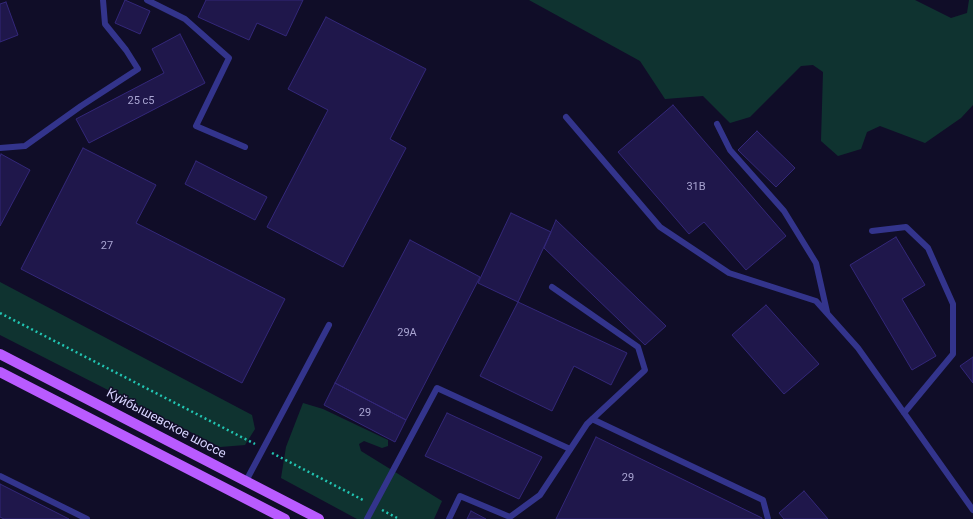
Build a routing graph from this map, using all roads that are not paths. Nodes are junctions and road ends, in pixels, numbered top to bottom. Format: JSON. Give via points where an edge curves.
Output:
{"nodes":[{"id":1,"x":103,"y":0,"type":"edge"},
{"id":2,"x":147,"y":0,"type":"edge"},
{"id":3,"x":566,"y":117,"type":"dead end"},
{"id":4,"x":717,"y":124,"type":"dead end"},
{"id":5,"x":246,"y":147,"type":"dead end"},
{"id":6,"x":0,"y":148,"type":"edge"},
{"id":7,"x":872,"y":231,"type":"dead end"},
{"id":8,"x":552,"y":287,"type":"dead end"},
{"id":9,"x":827,"y":313,"type":"junction"},
{"id":10,"x":329,"y":325,"type":"dead end"},
{"id":11,"x":0,"y":354,"type":"edge"},
{"id":12,"x":0,"y":372,"type":"edge"},
{"id":13,"x":904,"y":413,"type":"junction"},
{"id":14,"x":592,"y":419,"type":"junction"},
{"id":15,"x":570,"y":449,"type":"junction"},
{"id":16,"x":0,"y":476,"type":"edge"},
{"id":17,"x":246,"y":481,"type":"junction"},
{"id":18,"x":973,"y":510,"type":"edge"},
{"id":19,"x":87,"y":519,"type":"edge"},
{"id":20,"x":285,"y":519,"type":"edge"},
{"id":21,"x":319,"y":519,"type":"edge"},
{"id":22,"x":367,"y":519,"type":"edge"},
{"id":23,"x":449,"y":519,"type":"edge"},
{"id":24,"x":768,"y":519,"type":"edge"}],
"edges":[{"from":1,"to":6,"type":"lane","via":[[105,24],[138,69],[25,146]]},
{"from":2,"to":5,"type":"lane","via":[[185,19],[229,58],[196,126]]},
{"from":3,"to":9,"type":"lane","via":[[660,227],[730,273],[816,301]]},
{"from":4,"to":9,"type":"lane","via":[[730,150],[784,211],[816,263]]},
{"from":7,"to":13,"type":"lane","via":[[906,227],[928,248],[953,304],[953,354]]},
{"from":8,"to":14,"type":"lane","via":[[638,347],[645,370]]},
{"from":9,"to":13,"type":"lane","via":[[858,348]]},
{"from":10,"to":17,"type":"lane"},
{"from":11,"to":17,"type":"main road","name":"Куйбышевское шоссе"},
{"from":12,"to":20,"type":"main road"},
{"from":13,"to":18,"type":"lane"},
{"from":14,"to":15,"type":"lane"},
{"from":14,"to":24,"type":"lane","via":[[763,500]]},
{"from":15,"to":22,"type":"lane","via":[[438,388]]},
{"from":15,"to":23,"type":"lane","via":[[540,495],[510,517],[460,496]]},
{"from":16,"to":19,"type":"lane"},
{"from":17,"to":21,"type":"main road","name":"Куйбышевское шоссе"}]}
